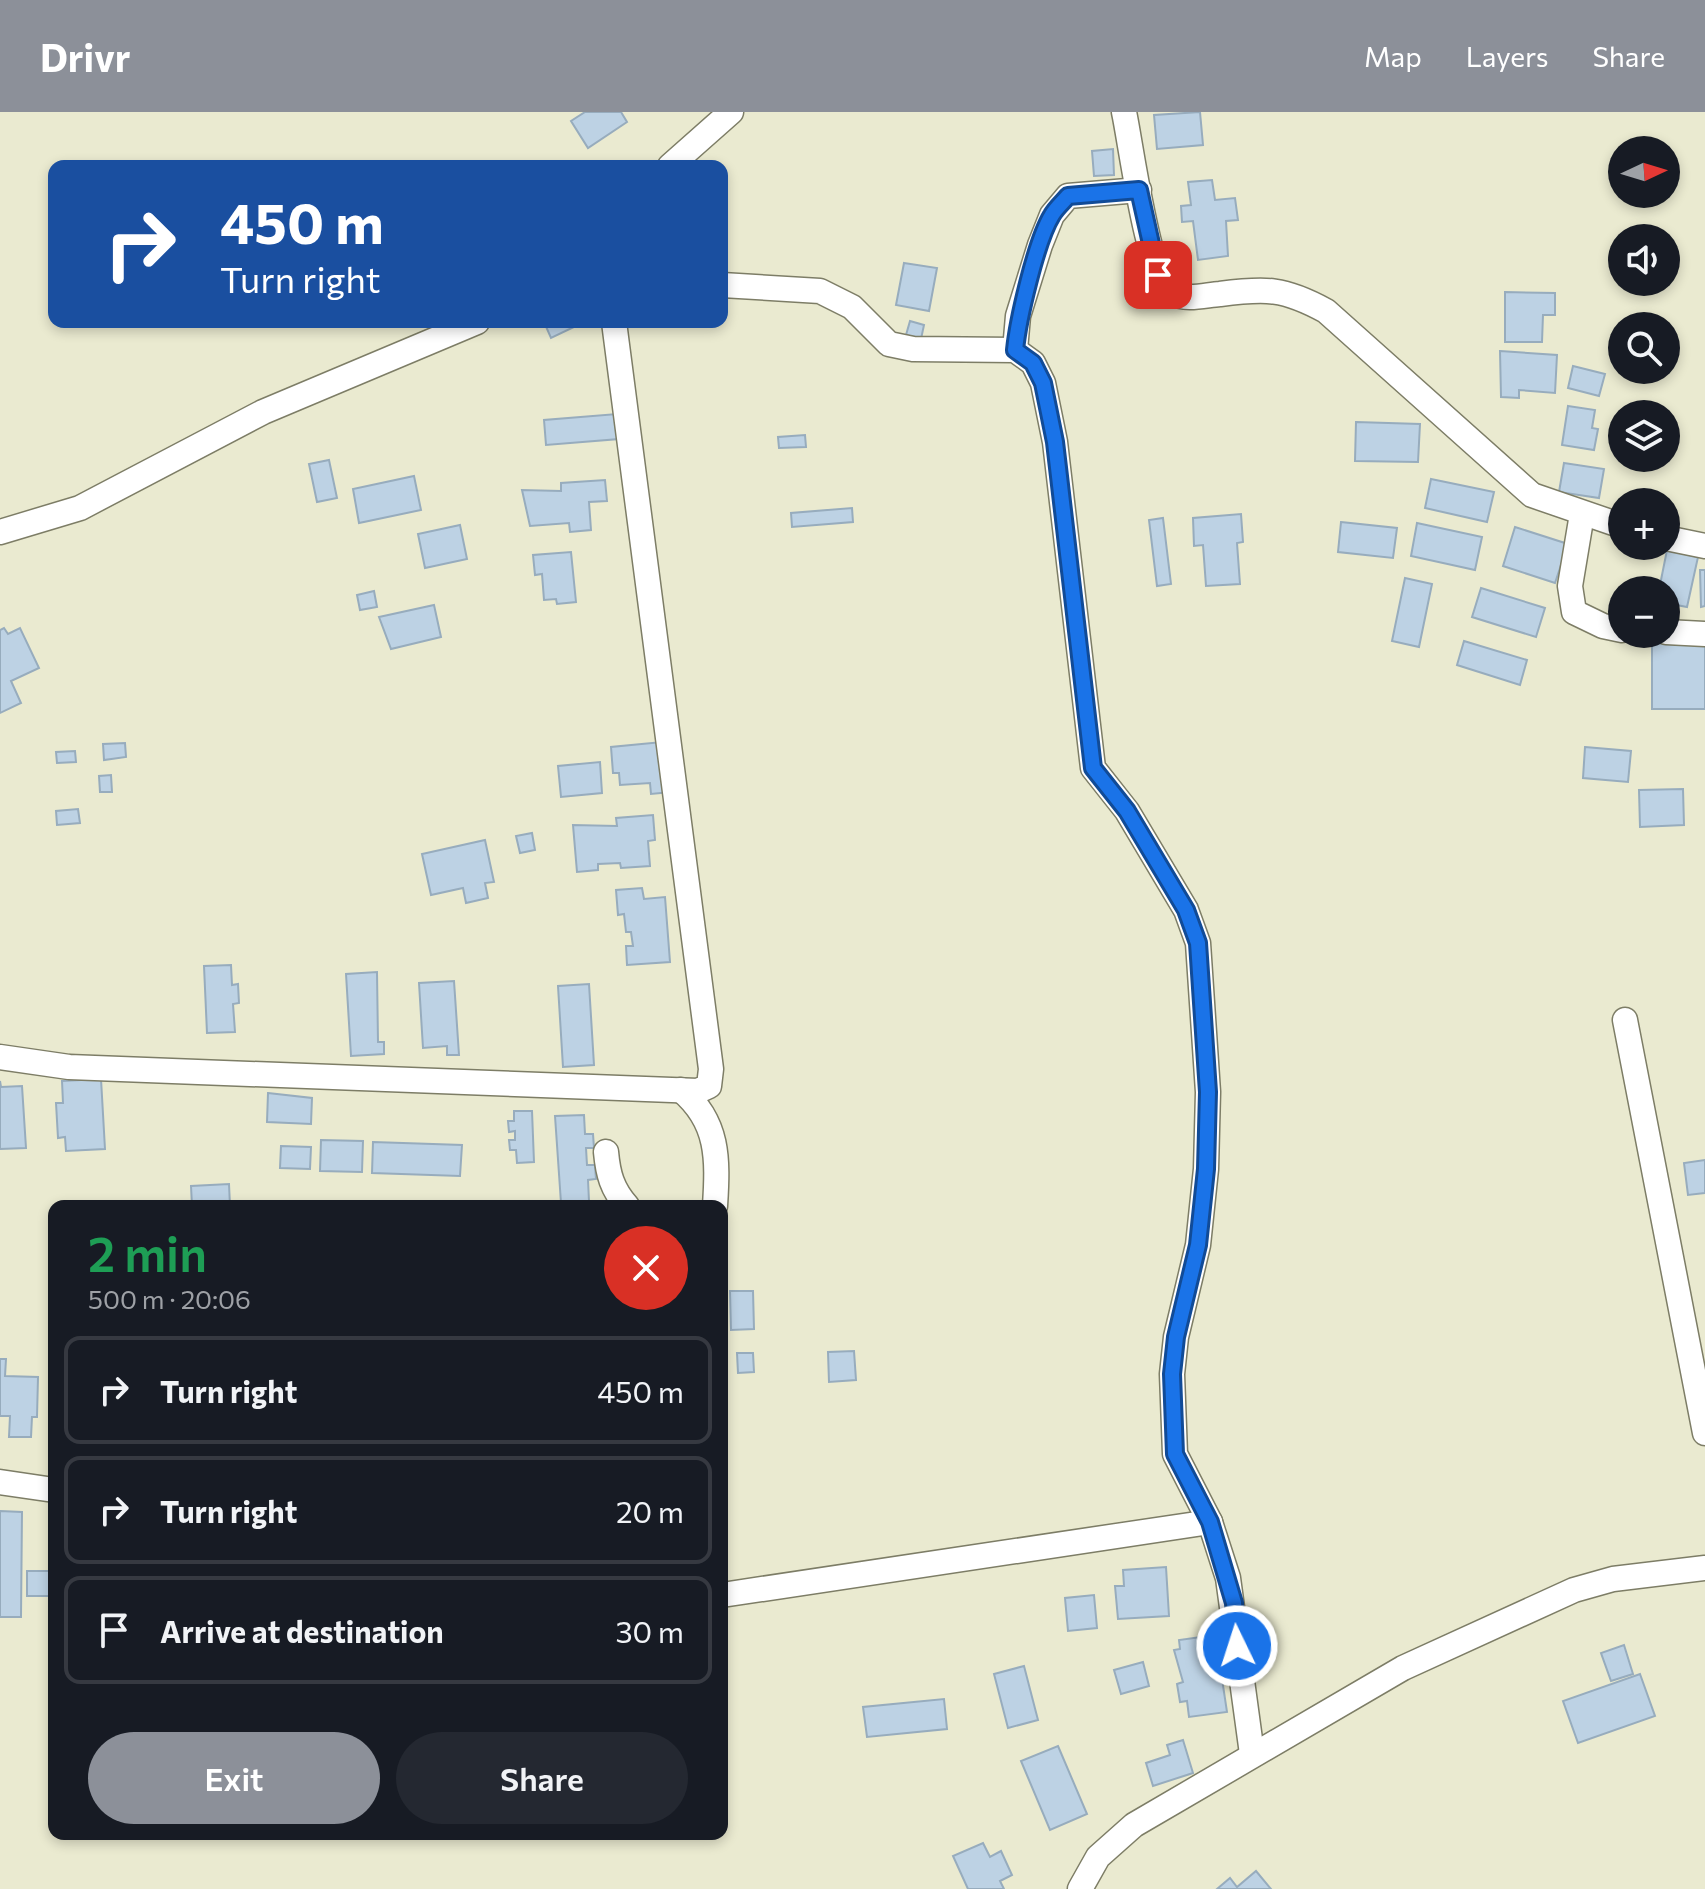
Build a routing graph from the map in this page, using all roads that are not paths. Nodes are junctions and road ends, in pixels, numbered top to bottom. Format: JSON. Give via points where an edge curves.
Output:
{"nodes":[{"id":1,"x":731,"y":112,"type":"edge"},
{"id":2,"x":1126,"y":113,"type":"edge"},
{"id":3,"x":677,"y":160,"type":"edge"},
{"id":4,"x":1139,"y":190,"type":"junction"},
{"id":5,"x":728,"y":285,"type":"edge"},
{"id":6,"x":463,"y":328,"type":"edge"},
{"id":7,"x":615,"y":328,"type":"edge"},
{"id":8,"x":1015,"y":350,"type":"junction"},
{"id":9,"x":1582,"y":514,"type":"junction"},
{"id":10,"x":1608,"y":522,"type":"edge"},
{"id":11,"x":0,"y":532,"type":"edge"},
{"id":12,"x":1680,"y":541,"type":"edge"},
{"id":13,"x":1705,"y":546,"type":"edge"},
{"id":14,"x":1608,"y":627,"type":"edge"},
{"id":15,"x":1680,"y":633,"type":"edge"},
{"id":16,"x":1705,"y":634,"type":"edge"},
{"id":17,"x":1625,"y":1020,"type":"dead end"},
{"id":18,"x":0,"y":1057,"type":"edge"},
{"id":19,"x":681,"y":1090,"type":"junction"},
{"id":20,"x":606,"y":1152,"type":"dead end"},
{"id":21,"x":622,"y":1200,"type":"edge"},
{"id":22,"x":715,"y":1200,"type":"edge"},
{"id":23,"x":1705,"y":1433,"type":"edge"},
{"id":24,"x":0,"y":1482,"type":"edge"},
{"id":25,"x":48,"y":1489,"type":"edge"},
{"id":26,"x":1210,"y":1522,"type":"junction"},
{"id":27,"x":1705,"y":1568,"type":"edge"},
{"id":28,"x":728,"y":1594,"type":"edge"},
{"id":29,"x":1252,"y":1754,"type":"junction"},
{"id":30,"x":1080,"y":1889,"type":"edge"}],
"edges":[{"from":1,"to":3,"type":"street"},
{"from":2,"to":4,"type":"street"},
{"from":4,"to":8,"type":"street","via":[[1068,196],[1052,215],[1018,316]]},
{"from":4,"to":9,"type":"street","via":[[1154,263],[1169,292],[1186,298],[1267,288],[1326,311],[1532,495]]},
{"from":5,"to":8,"type":"street","via":[[820,291],[852,307],[889,344]]},
{"from":6,"to":11,"type":"street","via":[[263,412],[80,508]]},
{"from":7,"to":19,"type":"street","via":[[711,1069],[705,1089]]},
{"from":8,"to":26,"type":"street","via":[[1033,363],[1043,383],[1055,442],[1093,768],[1127,811],[1186,910],[1198,943],[1208,1092],[1206,1169],[1198,1245],[1172,1374],[1175,1454]]},
{"from":9,"to":10,"type":"street"},
{"from":9,"to":14,"type":"street","via":[[1570,586],[1574,612]]},
{"from":12,"to":13,"type":"street"},
{"from":15,"to":16,"type":"street"},
{"from":17,"to":23,"type":"street"},
{"from":18,"to":19,"type":"street","via":[[69,1067]]},
{"from":19,"to":22,"type":"street","via":[[702,1108],[714,1141]]},
{"from":20,"to":21,"type":"street","via":[[608,1174]]},
{"from":24,"to":25,"type":"street"},
{"from":26,"to":28,"type":"street"},
{"from":26,"to":29,"type":"street","via":[[1234,1603]]},
{"from":27,"to":29,"type":"street","via":[[1613,1579],[1574,1590],[1403,1668]]},
{"from":29,"to":30,"type":"street","via":[[1134,1825],[1098,1857]]}]}
